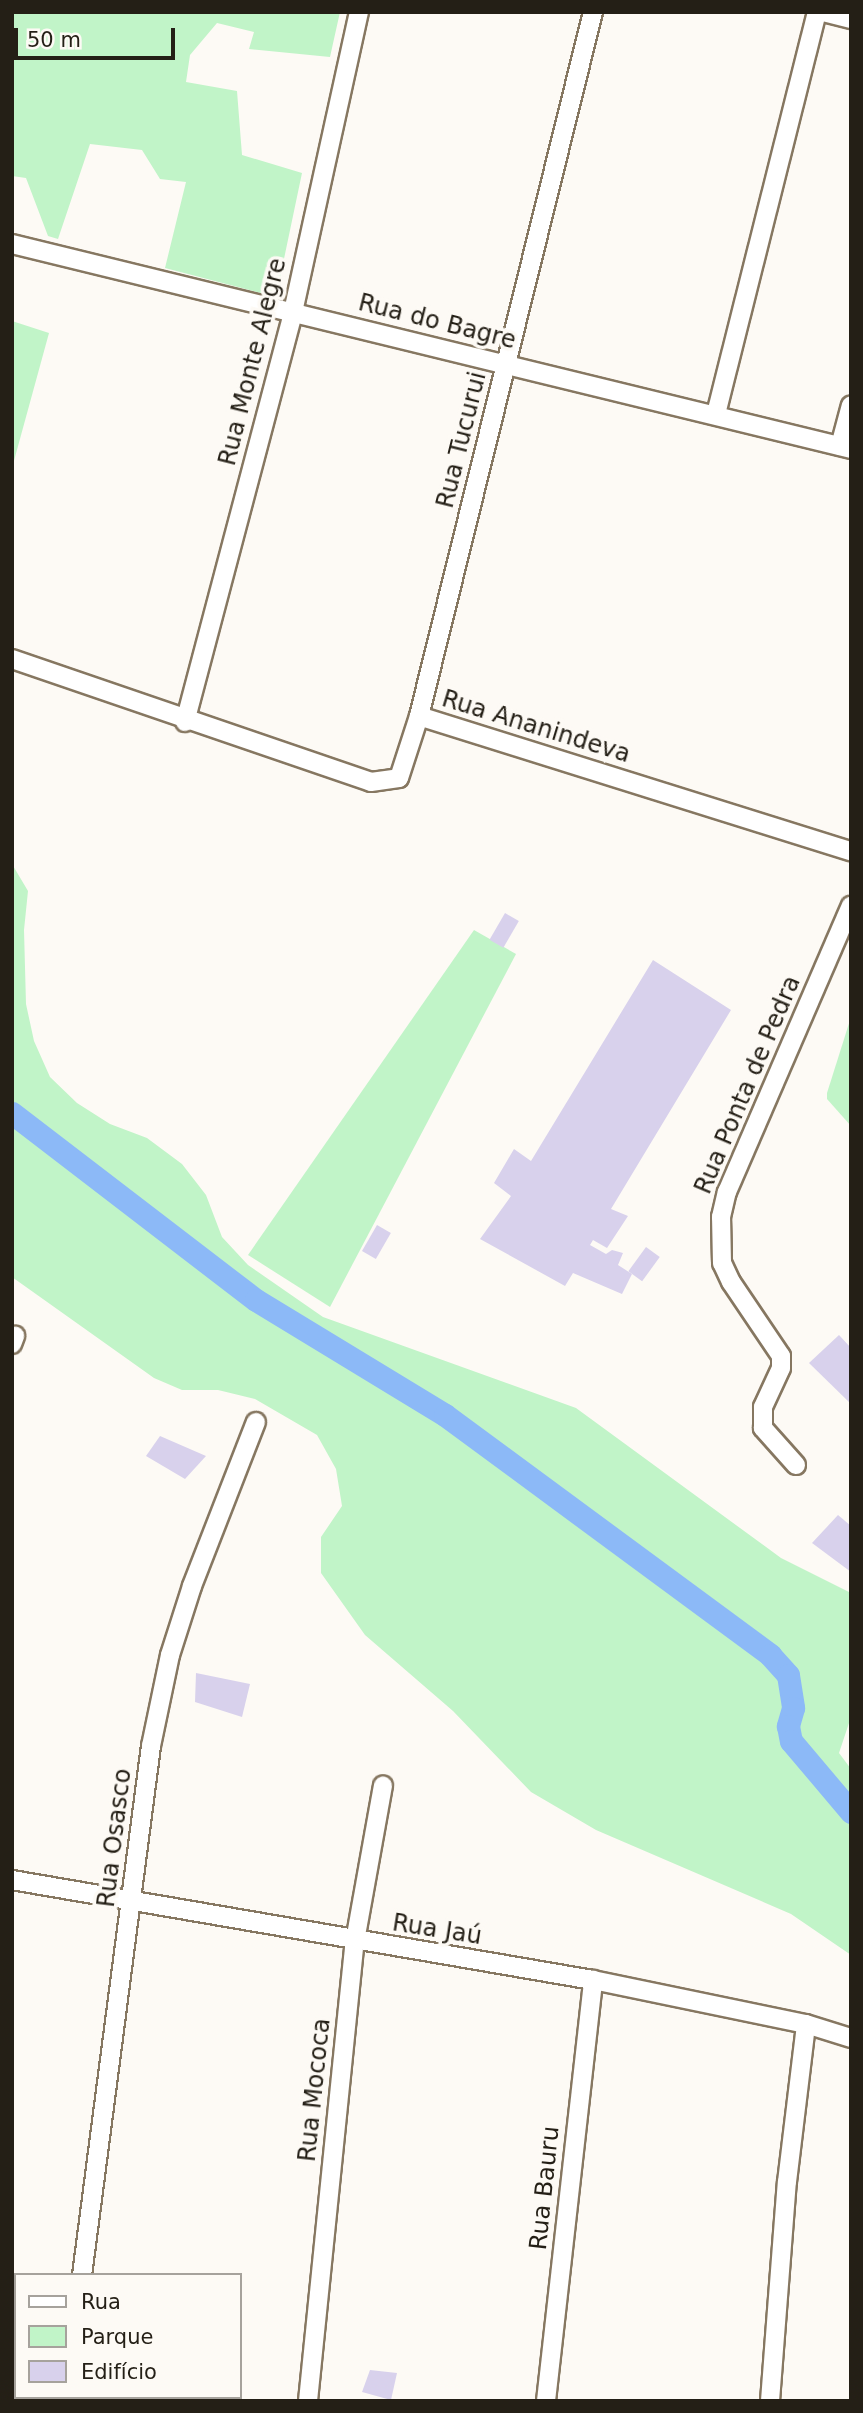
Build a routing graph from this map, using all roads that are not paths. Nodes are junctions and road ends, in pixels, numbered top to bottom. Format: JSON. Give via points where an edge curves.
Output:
{"nodes":[{"id":1,"x":359,"y":12,"type":"edge"},
{"id":2,"x":593,"y":12,"type":"edge"},
{"id":3,"x":817,"y":12,"type":"edge"},
{"id":4,"x":823,"y":12,"type":"edge"},
{"id":5,"x":851,"y":19,"type":"edge"},
{"id":6,"x":12,"y":244,"type":"edge"},
{"id":7,"x":293,"y":312,"type":"junction"},
{"id":8,"x":506,"y":365,"type":"junction"},
{"id":9,"x":851,"y":405,"type":"edge"},
{"id":10,"x":716,"y":414,"type":"junction"},
{"id":11,"x":845,"y":448,"type":"edge"},
{"id":12,"x":12,"y":659,"type":"edge"},
{"id":13,"x":419,"y":716,"type":"junction"},
{"id":14,"x":185,"y":722,"type":"junction"},
{"id":15,"x":851,"y":850,"type":"edge"},
{"id":16,"x":851,"y":906,"type":"edge"},
{"id":17,"x":256,"y":1422,"type":"dead end"},
{"id":18,"x":796,"y":1465,"type":"dead end"},
{"id":19,"x":383,"y":1785,"type":"dead end"},
{"id":20,"x":12,"y":1880,"type":"edge"},
{"id":21,"x":131,"y":1899,"type":"junction"},
{"id":22,"x":355,"y":1941,"type":"junction"},
{"id":23,"x":593,"y":1980,"type":"junction"},
{"id":24,"x":806,"y":2024,"type":"junction"},
{"id":25,"x":851,"y":2038,"type":"edge"},
{"id":26,"x":82,"y":2273,"type":"edge"},
{"id":27,"x":308,"y":2401,"type":"edge"},
{"id":28,"x":546,"y":2401,"type":"edge"},
{"id":29,"x":770,"y":2401,"type":"edge"}],
"edges":[{"from":1,"to":7,"type":"street","name":"Rua Monte Alegre"},
{"from":2,"to":8,"type":"street","name":"Rua Tucurui"},
{"from":3,"to":10,"type":"street"},
{"from":4,"to":5,"type":"street"},
{"from":6,"to":7,"type":"street","name":"Rua do Bagre"},
{"from":7,"to":8,"type":"street","name":"Rua do Bagre"},
{"from":7,"to":14,"type":"street","name":"Rua Monte Alegre"},
{"from":8,"to":10,"type":"street","name":"Rua do Bagre"},
{"from":8,"to":13,"type":"street","name":"Rua Tucurui"},
{"from":9,"to":11,"type":"street"},
{"from":10,"to":11,"type":"street","name":"Rua do Bagre"},
{"from":12,"to":14,"type":"street","name":"Rua Ananindeva"},
{"from":13,"to":14,"type":"street","name":"Rua Ananindeva","via":[[405,766],[399,778],[387,783],[371,782]]},
{"from":13,"to":15,"type":"street","name":"Rua Ananindeva"},
{"from":16,"to":18,"type":"street","name":"Rua Ponta de Pedra","via":[[727,1192],[721,1217],[726,1273],[781,1356],[781,1368],[763,1407],[763,1428]]},
{"from":17,"to":21,"type":"street","name":"Rua Osasco","via":[[170,1656],[151,1746]]},
{"from":19,"to":22,"type":"street","name":"Rua Mococa"},
{"from":20,"to":21,"type":"street","name":"Rua Jaú"},
{"from":21,"to":22,"type":"street","name":"Rua Jaú"},
{"from":21,"to":26,"type":"street","name":"Rua Osasco"},
{"from":22,"to":23,"type":"street","name":"Rua Jaú"},
{"from":22,"to":27,"type":"street","name":"Rua Mococa"},
{"from":23,"to":24,"type":"street","name":"Rua Jaú"},
{"from":23,"to":28,"type":"street","name":"Rua Bauru"},
{"from":24,"to":25,"type":"street","name":"Rua Jaú"},
{"from":24,"to":29,"type":"street","via":[[786,2182]]}]}
